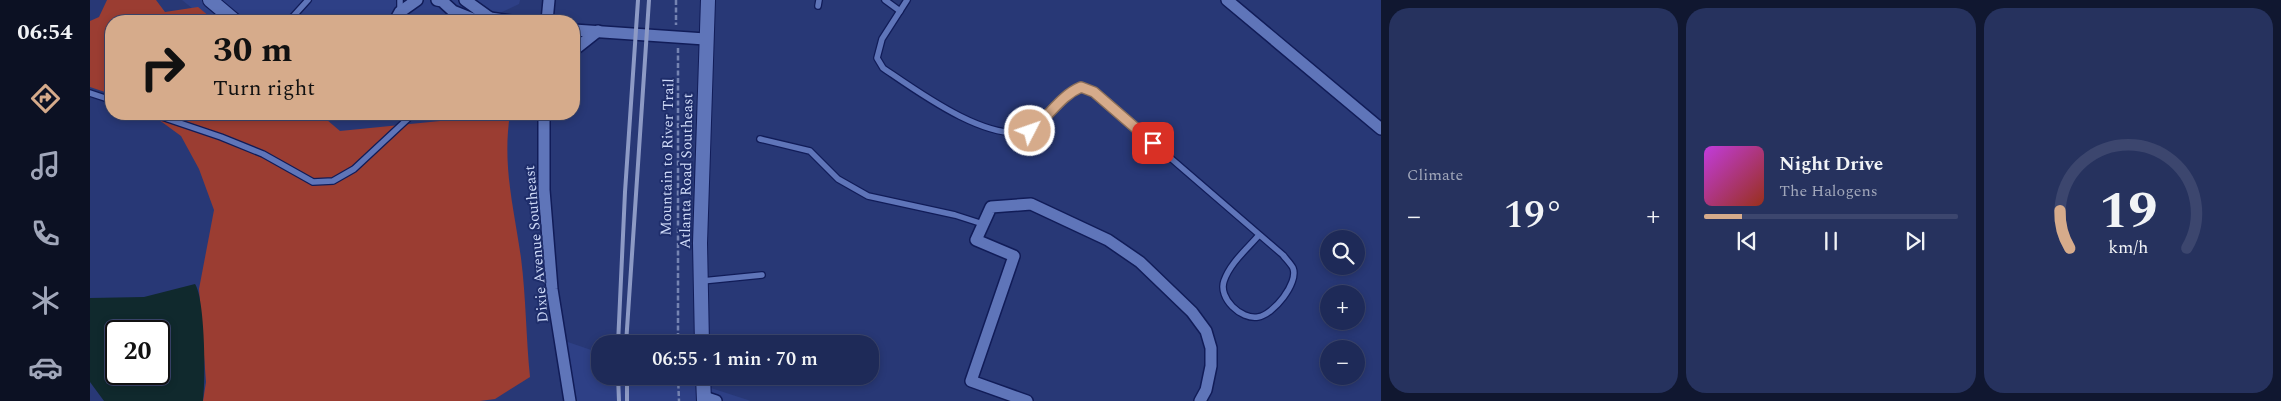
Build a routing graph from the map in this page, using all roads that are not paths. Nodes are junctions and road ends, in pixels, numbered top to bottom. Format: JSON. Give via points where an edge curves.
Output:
{"nodes":[{"id":1,"x":210,"y":0,"type":"edge"},
{"id":2,"x":308,"y":0,"type":"edge"},
{"id":3,"x":416,"y":0,"type":"edge"},
{"id":4,"x":437,"y":0,"type":"edge"},
{"id":5,"x":465,"y":0,"type":"edge"},
{"id":6,"x":549,"y":0,"type":"edge"},
{"id":7,"x":708,"y":0,"type":"edge"},
{"id":8,"x":885,"y":0,"type":"edge"},
{"id":9,"x":907,"y":0,"type":"edge"},
{"id":10,"x":1230,"y":1,"type":"edge"},
{"id":11,"x":398,"y":11,"type":"edge"},
{"id":12,"x":900,"y":11,"type":"junction"},
{"id":13,"x":228,"y":15,"type":"edge"},
{"id":14,"x":294,"y":15,"type":"edge"},
{"id":15,"x":453,"y":15,"type":"edge"},
{"id":16,"x":486,"y":15,"type":"edge"},
{"id":17,"x":548,"y":15,"type":"edge"},
{"id":18,"x":580,"y":30,"type":"edge"},
{"id":19,"x":598,"y":32,"type":"junction"},
{"id":20,"x":705,"y":39,"type":"junction"},
{"id":21,"x":580,"y":46,"type":"edge"},
{"id":22,"x":90,"y":93,"type":"edge"},
{"id":23,"x":105,"y":98,"type":"edge"},
{"id":24,"x":171,"y":120,"type":"edge"},
{"id":25,"x":405,"y":120,"type":"edge"},
{"id":26,"x":544,"y":120,"type":"edge"},
{"id":27,"x":1381,"y":129,"type":"edge"},
{"id":28,"x":760,"y":139,"type":"dead end"},
{"id":29,"x":983,"y":224,"type":"junction"},
{"id":30,"x":1259,"y":235,"type":"junction"},
{"id":31,"x":762,"y":275,"type":"dead end"},
{"id":32,"x":701,"y":282,"type":"junction"},
{"id":33,"x":702,"y":335,"type":"edge"},
{"id":34,"x":705,"y":385,"type":"edge"},
{"id":35,"x":708,"y":400,"type":"edge"},
{"id":36,"x":570,"y":401,"type":"edge"},
{"id":37,"x":1027,"y":401,"type":"edge"},
{"id":38,"x":1200,"y":401,"type":"edge"}],
"edges":[{"from":1,"to":13,"type":"main road"},
{"from":2,"to":14,"type":"lane"},
{"from":3,"to":11,"type":"street"},
{"from":4,"to":15,"type":"street","via":[[442,1]]},
{"from":5,"to":16,"type":"street"},
{"from":6,"to":17,"type":"street"},
{"from":7,"to":20,"type":"main road","name":"Atlanta Road Southeast"},
{"from":8,"to":12,"type":"lane"},
{"from":9,"to":12,"type":"lane"},
{"from":10,"to":27,"type":"street"},
{"from":12,"to":30,"type":"lane","via":[[882,39],[877,58],[883,68],[900,80],[988,130],[1012,132],[1030,131],[1069,92],[1081,87],[1088,89]]},
{"from":18,"to":19,"type":"street"},
{"from":19,"to":20,"type":"street"},
{"from":19,"to":21,"type":"street"},
{"from":20,"to":32,"type":"main road","name":"Atlanta Road Southeast"},
{"from":22,"to":23,"type":"lane"},
{"from":24,"to":25,"type":"lane","via":[[263,154],[313,182],[334,181],[354,169]]},
{"from":26,"to":36,"type":"street","name":"Dixie Avenue Southeast","via":[[544,190],[552,289]]},
{"from":28,"to":29,"type":"lane","via":[[810,151],[838,178],[868,196]]},
{"from":29,"to":37,"type":"street","via":[[976,240],[1014,256],[970,381]]},
{"from":29,"to":38,"type":"street","via":[[991,207],[1031,204],[1108,240],[1140,262],[1192,312],[1206,331],[1211,366]]},
{"from":30,"to":30,"type":"lane","via":[[1284,255],[1293,268],[1293,280],[1268,314],[1258,318],[1234,308],[1224,296],[1224,282],[1229,271]]},
{"from":31,"to":32,"type":"lane"},
{"from":32,"to":33,"type":"main road","name":"Atlanta Road Southeast"},
{"from":34,"to":35,"type":"main road"}]}
